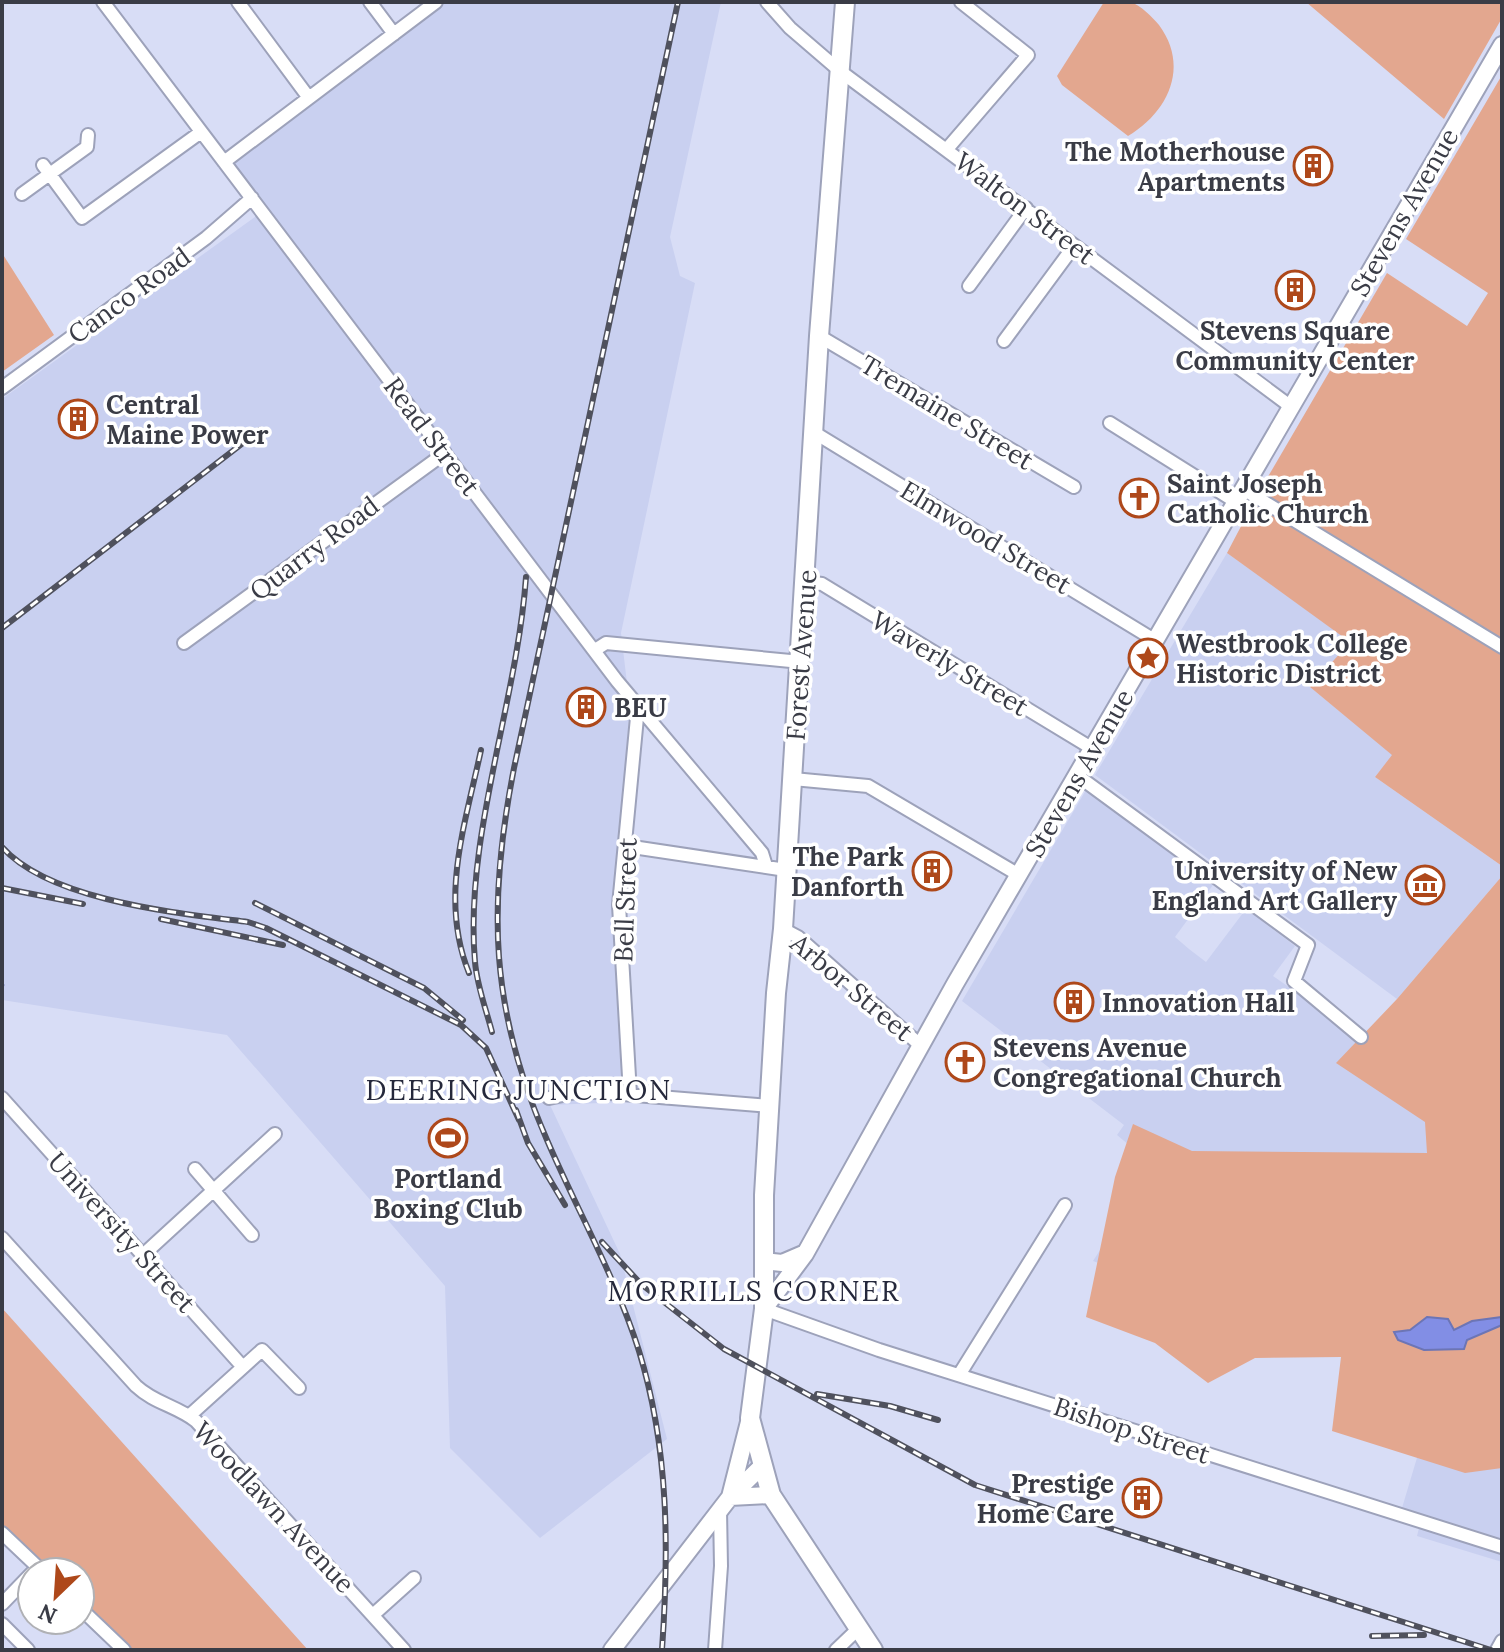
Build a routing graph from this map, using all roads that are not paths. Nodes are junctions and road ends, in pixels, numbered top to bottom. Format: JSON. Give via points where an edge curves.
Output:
{"nodes":[{"id":1,"x":103,"y":2,"type":"edge"},
{"id":2,"x":238,"y":2,"type":"edge"},
{"id":3,"x":370,"y":2,"type":"edge"},
{"id":4,"x":436,"y":2,"type":"edge"},
{"id":5,"x":767,"y":2,"type":"edge"},
{"id":6,"x":845,"y":2,"type":"edge"},
{"id":7,"x":961,"y":2,"type":"edge"},
{"id":8,"x":394,"y":34,"type":"junction"},
{"id":9,"x":1502,"y":45,"type":"edge"},
{"id":10,"x":840,"y":71,"type":"junction"},
{"id":11,"x":309,"y":98,"type":"junction"},
{"id":12,"x":201,"y":132,"type":"junction"},
{"id":13,"x":88,"y":135,"type":"dead end"},
{"id":14,"x":947,"y":149,"type":"junction"},
{"id":15,"x":224,"y":162,"type":"junction"},
{"id":16,"x":47,"y":169,"type":"junction"},
{"id":17,"x":22,"y":194,"type":"dead end"},
{"id":18,"x":252,"y":198,"type":"junction"},
{"id":19,"x":1026,"y":208,"type":"junction"},
{"id":20,"x":1074,"y":246,"type":"junction"},
{"id":21,"x":969,"y":286,"type":"dead end"},
{"id":22,"x":819,"y":336,"type":"junction"},
{"id":23,"x":1004,"y":341,"type":"dead end"},
{"id":24,"x":2,"y":388,"type":"edge"},
{"id":25,"x":1290,"y":406,"type":"junction"},
{"id":26,"x":1110,"y":423,"type":"dead end"},
{"id":27,"x":815,"y":433,"type":"junction"},
{"id":28,"x":445,"y":453,"type":"junction"},
{"id":29,"x":1074,"y":487,"type":"dead end"},
{"id":30,"x":1239,"y":495,"type":"junction"},
{"id":31,"x":806,"y":582,"type":"junction"},
{"id":32,"x":1156,"y":641,"type":"junction"},
{"id":33,"x":184,"y":643,"type":"dead end"},
{"id":34,"x":1502,"y":647,"type":"edge"},
{"id":35,"x":595,"y":650,"type":"junction"},
{"id":36,"x":801,"y":662,"type":"junction"},
{"id":37,"x":638,"y":707,"type":"junction"},
{"id":38,"x":1093,"y":749,"type":"junction"},
{"id":39,"x":1078,"y":776,"type":"junction"},
{"id":40,"x":793,"y":779,"type":"junction"},
{"id":41,"x":626,"y":846,"type":"junction"},
{"id":42,"x":766,"y":866,"type":"junction"},
{"id":43,"x":786,"y":870,"type":"junction"},
{"id":44,"x":1019,"y":875,"type":"junction"},
{"id":45,"x":783,"y":929,"type":"junction"},
{"id":46,"x":1361,"y":1037,"type":"dead end"},
{"id":47,"x":920,"y":1045,"type":"junction"},
{"id":48,"x":630,"y":1094,"type":"junction"},
{"id":49,"x":2,"y":1098,"type":"edge"},
{"id":50,"x":549,"y":1098,"type":"dead end"},
{"id":51,"x":770,"y":1106,"type":"junction"},
{"id":52,"x":275,"y":1134,"type":"dead end"},
{"id":53,"x":195,"y":1169,"type":"dead end"},
{"id":54,"x":212,"y":1189,"type":"junction"},
{"id":55,"x":1065,"y":1205,"type":"dead end"},
{"id":56,"x":252,"y":1235,"type":"dead end"},
{"id":57,"x":2,"y":1238,"type":"edge"},
{"id":58,"x":805,"y":1254,"type":"junction"},
{"id":59,"x":143,"y":1255,"type":"junction"},
{"id":60,"x":763,"y":1261,"type":"junction"},
{"id":61,"x":764,"y":1309,"type":"junction"},
{"id":62,"x":242,"y":1366,"type":"junction"},
{"id":63,"x":959,"y":1375,"type":"junction"},
{"id":64,"x":299,"y":1388,"type":"dead end"},
{"id":65,"x":189,"y":1416,"type":"junction"},
{"id":66,"x":750,"y":1418,"type":"junction"},
{"id":67,"x":761,"y":1467,"type":"junction"},
{"id":68,"x":771,"y":1495,"type":"junction"},
{"id":69,"x":725,"y":1504,"type":"junction"},
{"id":70,"x":2,"y":1533,"type":"edge"},
{"id":71,"x":1502,"y":1547,"type":"edge"},
{"id":72,"x":23,"y":1556,"type":"edge"},
{"id":73,"x":414,"y":1578,"type":"dead end"},
{"id":74,"x":374,"y":1614,"type":"junction"},
{"id":75,"x":96,"y":1623,"type":"edge"},
{"id":76,"x":2,"y":1624,"type":"edge"},
{"id":77,"x":859,"y":1628,"type":"junction"},
{"id":78,"x":1502,"y":1641,"type":"edge"},
{"id":79,"x":28,"y":1650,"type":"edge"},
{"id":80,"x":124,"y":1650,"type":"edge"},
{"id":81,"x":404,"y":1650,"type":"edge"},
{"id":82,"x":612,"y":1650,"type":"edge"},
{"id":83,"x":715,"y":1650,"type":"edge"},
{"id":84,"x":836,"y":1650,"type":"edge"},
{"id":85,"x":873,"y":1650,"type":"edge"},
{"id":86,"x":1497,"y":1650,"type":"edge"}],
"edges":[{"from":1,"to":12,"type":"street","name":"Read Street"},
{"from":2,"to":11,"type":"street"},
{"from":3,"to":8,"type":"street"},
{"from":4,"to":8,"type":"street"},
{"from":5,"to":10,"type":"street","name":"Walton Street"},
{"from":6,"to":10,"type":"highway","name":"Forest Avenue"},
{"from":7,"to":14,"type":"street","via":[[1028,55]]},
{"from":8,"to":11,"type":"street"},
{"from":9,"to":25,"type":"main road","name":"Stevens Avenue"},
{"from":10,"to":14,"type":"street","name":"Walton Street"},
{"from":10,"to":22,"type":"highway","name":"Forest Avenue"},
{"from":11,"to":15,"type":"street"},
{"from":12,"to":15,"type":"street","name":"Read Street"},
{"from":12,"to":16,"type":"street","via":[[82,218]]},
{"from":13,"to":16,"type":"street","via":[[87,147]]},
{"from":14,"to":19,"type":"street","name":"Walton Street"},
{"from":15,"to":18,"type":"street","name":"Read Street"},
{"from":16,"to":17,"type":"street"},
{"from":18,"to":24,"type":"street","name":"Canco Road","via":[[206,238]]},
{"from":18,"to":28,"type":"street","name":"Read Street"},
{"from":19,"to":20,"type":"street","name":"Walton Street"},
{"from":19,"to":21,"type":"street"},
{"from":20,"to":23,"type":"street"},
{"from":20,"to":25,"type":"street","name":"Walton Street"},
{"from":22,"to":27,"type":"highway","name":"Forest Avenue"},
{"from":22,"to":29,"type":"street","name":"Tremaine Street"},
{"from":25,"to":30,"type":"main road","name":"Stevens Avenue"},
{"from":26,"to":30,"type":"street"},
{"from":27,"to":31,"type":"highway","name":"Forest Avenue"},
{"from":27,"to":32,"type":"street","name":"Elmwood Street"},
{"from":28,"to":33,"type":"street","name":"Quarry Road"},
{"from":28,"to":35,"type":"street","name":"Read Street"},
{"from":30,"to":32,"type":"main road","name":"Stevens Avenue"},
{"from":30,"to":34,"type":"street"},
{"from":31,"to":36,"type":"highway","name":"Forest Avenue"},
{"from":31,"to":38,"type":"street","name":"Waverly Street","via":[[822,584]]},
{"from":32,"to":38,"type":"main road","name":"Stevens Avenue"},
{"from":35,"to":36,"type":"street","via":[[606,643]]},
{"from":35,"to":37,"type":"street","name":"Read Street"},
{"from":36,"to":40,"type":"highway","name":"Forest Avenue"},
{"from":37,"to":41,"type":"street","name":"Bell Street"},
{"from":37,"to":42,"type":"street","name":"Read Street","via":[[762,853]]},
{"from":38,"to":39,"type":"main road","name":"Stevens Avenue"},
{"from":39,"to":44,"type":"main road","name":"Stevens Avenue"},
{"from":39,"to":46,"type":"street","via":[[1308,945],[1294,981]]},
{"from":40,"to":43,"type":"highway","name":"Forest Avenue"},
{"from":40,"to":44,"type":"street","via":[[868,786]]},
{"from":41,"to":42,"type":"street"},
{"from":41,"to":48,"type":"street","name":"Bell Street","via":[[619,927]]},
{"from":42,"to":43,"type":"street"},
{"from":43,"to":45,"type":"highway","name":"Forest Avenue"},
{"from":44,"to":47,"type":"main road","name":"Stevens Avenue"},
{"from":45,"to":47,"type":"street","name":"Arbor Street"},
{"from":45,"to":51,"type":"highway","name":"Forest Avenue"},
{"from":47,"to":58,"type":"main road","name":"Stevens Avenue"},
{"from":48,"to":50,"type":"street","via":[[576,1092]]},
{"from":48,"to":51,"type":"street"},
{"from":49,"to":59,"type":"street","name":"University Street"},
{"from":51,"to":60,"type":"highway","name":"Forest Avenue"},
{"from":52,"to":54,"type":"street"},
{"from":53,"to":54,"type":"street"},
{"from":54,"to":56,"type":"street"},
{"from":54,"to":59,"type":"street"},
{"from":55,"to":63,"type":"street"},
{"from":57,"to":65,"type":"street","name":"Woodlawn Avenue","via":[[136,1386]]},
{"from":58,"to":60,"type":"main road","via":[[782,1263]]},
{"from":58,"to":61,"type":"main road","name":"Stevens Avenue"},
{"from":59,"to":62,"type":"street","name":"University Street"},
{"from":60,"to":61,"type":"highway","name":"Forest Avenue"},
{"from":61,"to":63,"type":"street","name":"Bishop Street"},
{"from":61,"to":66,"type":"highway","name":"Forest Avenue"},
{"from":62,"to":64,"type":"street","via":[[262,1350]]},
{"from":62,"to":65,"type":"street"},
{"from":63,"to":71,"type":"street","name":"Bishop Street"},
{"from":65,"to":74,"type":"street","name":"Woodlawn Avenue"},
{"from":66,"to":67,"type":"highway"},
{"from":66,"to":69,"type":"main road"},
{"from":67,"to":68,"type":"highway"},
{"from":67,"to":69,"type":"main road"},
{"from":68,"to":69,"type":"main road"},
{"from":68,"to":77,"type":"highway"},
{"from":69,"to":82,"type":"main road"},
{"from":69,"to":83,"type":"street"},
{"from":70,"to":72,"type":"street"},
{"from":73,"to":74,"type":"street"},
{"from":74,"to":81,"type":"street","name":"Woodlawn Avenue"},
{"from":75,"to":80,"type":"street"},
{"from":76,"to":79,"type":"street"},
{"from":77,"to":84,"type":"street"},
{"from":77,"to":85,"type":"highway"},
{"from":78,"to":86,"type":"street"}]}
